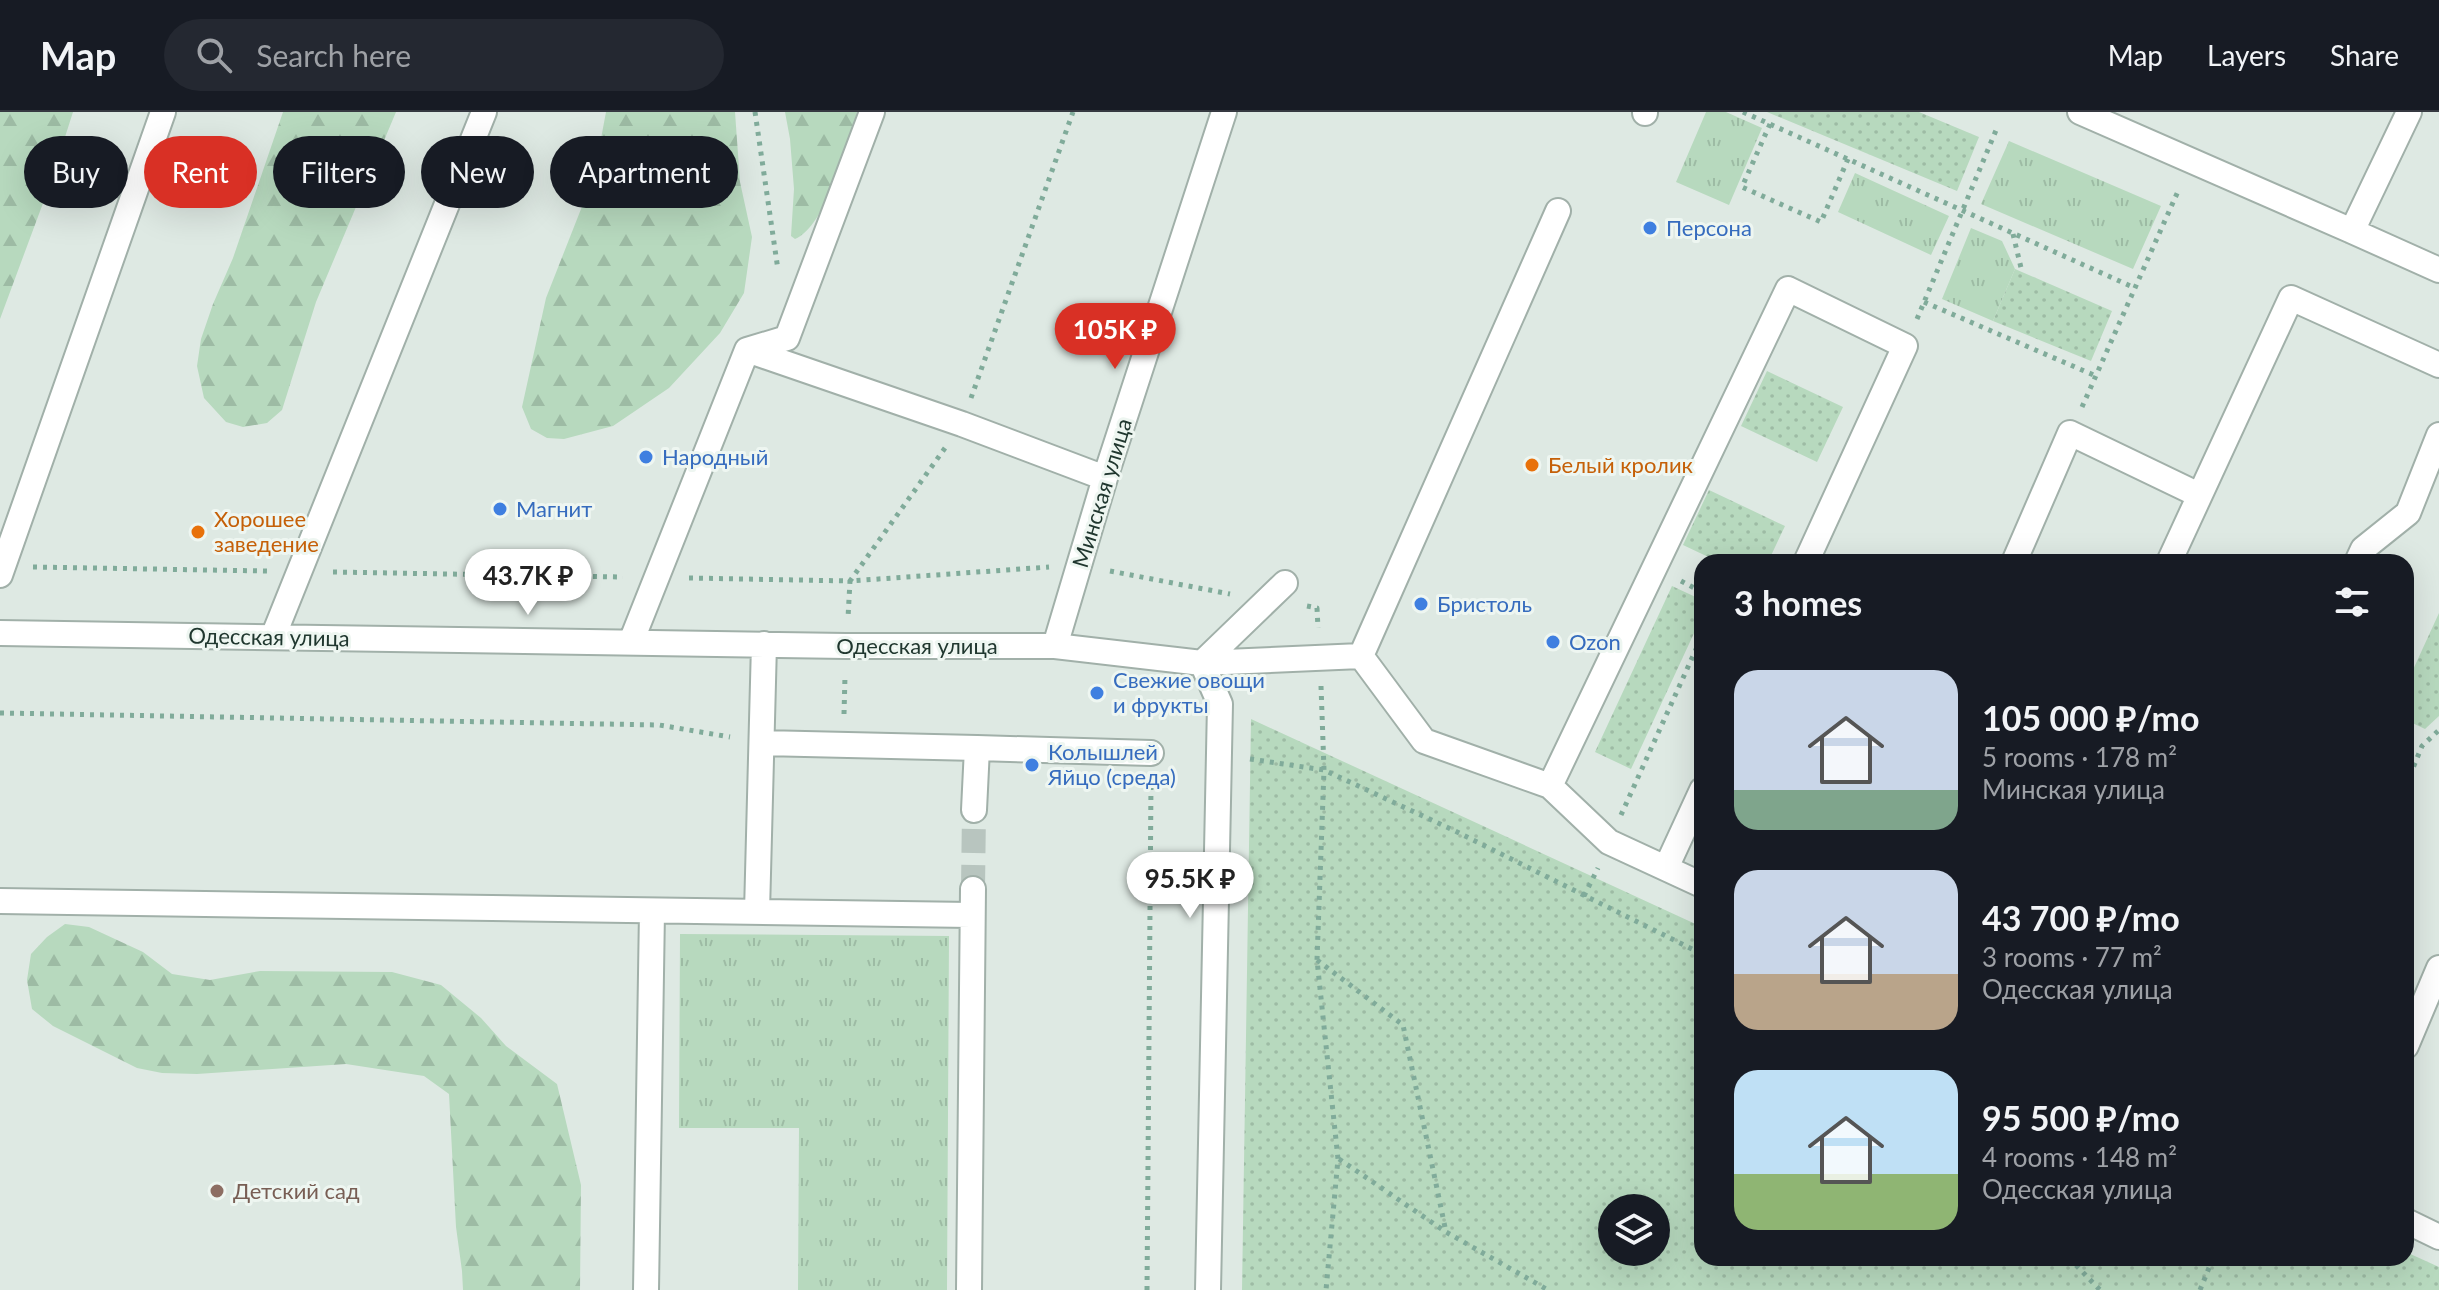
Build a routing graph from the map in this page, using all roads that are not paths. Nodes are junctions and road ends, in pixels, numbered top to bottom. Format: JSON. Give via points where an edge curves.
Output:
{"nodes":[{"id":1,"x":163,"y":112,"type":"edge"},
{"id":2,"x":484,"y":112,"type":"edge"},
{"id":3,"x":872,"y":112,"type":"edge"},
{"id":4,"x":1224,"y":112,"type":"edge"},
{"id":5,"x":2080,"y":112,"type":"edge"},
{"id":6,"x":2409,"y":112,"type":"edge"},
{"id":7,"x":1558,"y":211,"type":"dead end"},
{"id":8,"x":2352,"y":231,"type":"junction"},
{"id":9,"x":2439,"y":270,"type":"edge"},
{"id":10,"x":747,"y":350,"type":"junction"},
{"id":11,"x":2439,"y":365,"type":"edge"},
{"id":12,"x":2439,"y":435,"type":"edge"},
{"id":13,"x":1105,"y":478,"type":"junction"},
{"id":14,"x":2199,"y":495,"type":"junction"},
{"id":15,"x":1810,"y":554,"type":"edge"},
{"id":16,"x":2017,"y":554,"type":"edge"},
{"id":17,"x":2173,"y":554,"type":"edge"},
{"id":18,"x":2361,"y":554,"type":"edge"},
{"id":19,"x":2,"y":570,"type":"edge"},
{"id":20,"x":1285,"y":583,"type":"dead end"},
{"id":21,"x":0,"y":633,"type":"edge"},
{"id":22,"x":273,"y":637,"type":"junction"},
{"id":23,"x":631,"y":642,"type":"junction"},
{"id":24,"x":764,"y":644,"type":"junction"},
{"id":25,"x":1055,"y":646,"type":"junction"},
{"id":26,"x":1361,"y":656,"type":"junction"},
{"id":27,"x":1202,"y":663,"type":"junction"},
{"id":28,"x":762,"y":743,"type":"junction"},
{"id":29,"x":977,"y":748,"type":"junction"},
{"id":30,"x":1151,"y":753,"type":"road end"},
{"id":31,"x":1550,"y":786,"type":"junction"},
{"id":32,"x":1694,"y":807,"type":"edge"},
{"id":33,"x":974,"y":810,"type":"tunnel mouth"},
{"id":34,"x":1666,"y":868,"type":"junction"},
{"id":35,"x":1694,"y":881,"type":"edge"},
{"id":36,"x":973,"y":889,"type":"tunnel mouth"},
{"id":37,"x":0,"y":901,"type":"edge"},
{"id":38,"x":652,"y":911,"type":"junction"},
{"id":39,"x":757,"y":912,"type":"junction"},
{"id":40,"x":971,"y":915,"type":"junction"},
{"id":41,"x":2439,"y":968,"type":"edge"},
{"id":42,"x":2414,"y":1027,"type":"edge"},
{"id":43,"x":2414,"y":1225,"type":"edge"},
{"id":44,"x":2439,"y":1237,"type":"edge"},
{"id":45,"x":646,"y":1290,"type":"edge"},
{"id":46,"x":969,"y":1290,"type":"edge"},
{"id":47,"x":1208,"y":1290,"type":"edge"}],
"edges":[{"from":1,"to":19,"type":"street"},
{"from":2,"to":22,"type":"street"},
{"from":3,"to":10,"type":"street","via":[[787,338]]},
{"from":4,"to":13,"type":"street","name":"Минская улица"},
{"from":5,"to":8,"type":"street"},
{"from":6,"to":8,"type":"street"},
{"from":7,"to":26,"type":"street"},
{"from":8,"to":9,"type":"street"},
{"from":10,"to":13,"type":"street"},
{"from":10,"to":23,"type":"street"},
{"from":11,"to":14,"type":"street","via":[[2291,298]]},
{"from":12,"to":18,"type":"street","via":[[2408,513]]},
{"from":13,"to":25,"type":"street","name":"Минская улица"},
{"from":14,"to":16,"type":"street","via":[[2070,433]]},
{"from":14,"to":17,"type":"street"},
{"from":15,"to":31,"type":"street","via":[[1905,346],[1788,289]]},
{"from":20,"to":27,"type":"street"},
{"from":21,"to":22,"type":"street","name":"Одесская улица"},
{"from":22,"to":23,"type":"street","name":"Одесская улица"},
{"from":23,"to":24,"type":"street","name":"Одесская улица"},
{"from":24,"to":25,"type":"street","name":"Одесская улица"},
{"from":24,"to":28,"type":"street"},
{"from":25,"to":27,"type":"street","name":"Одесская улица"},
{"from":26,"to":27,"type":"street","name":"Одесская улица"},
{"from":26,"to":31,"type":"street","via":[[1424,741]]},
{"from":27,"to":47,"type":"street","via":[[1220,704]]},
{"from":28,"to":29,"type":"street"},
{"from":28,"to":39,"type":"street"},
{"from":29,"to":30,"type":"street"},
{"from":29,"to":33,"type":"street"},
{"from":31,"to":34,"type":"street","via":[[1609,842]]},
{"from":32,"to":34,"type":"street"},
{"from":34,"to":35,"type":"street"},
{"from":36,"to":40,"type":"street"},
{"from":37,"to":38,"type":"street"},
{"from":38,"to":39,"type":"street"},
{"from":38,"to":45,"type":"street"},
{"from":39,"to":40,"type":"street"},
{"from":40,"to":46,"type":"street"},
{"from":41,"to":42,"type":"street"},
{"from":43,"to":44,"type":"street"}]}
